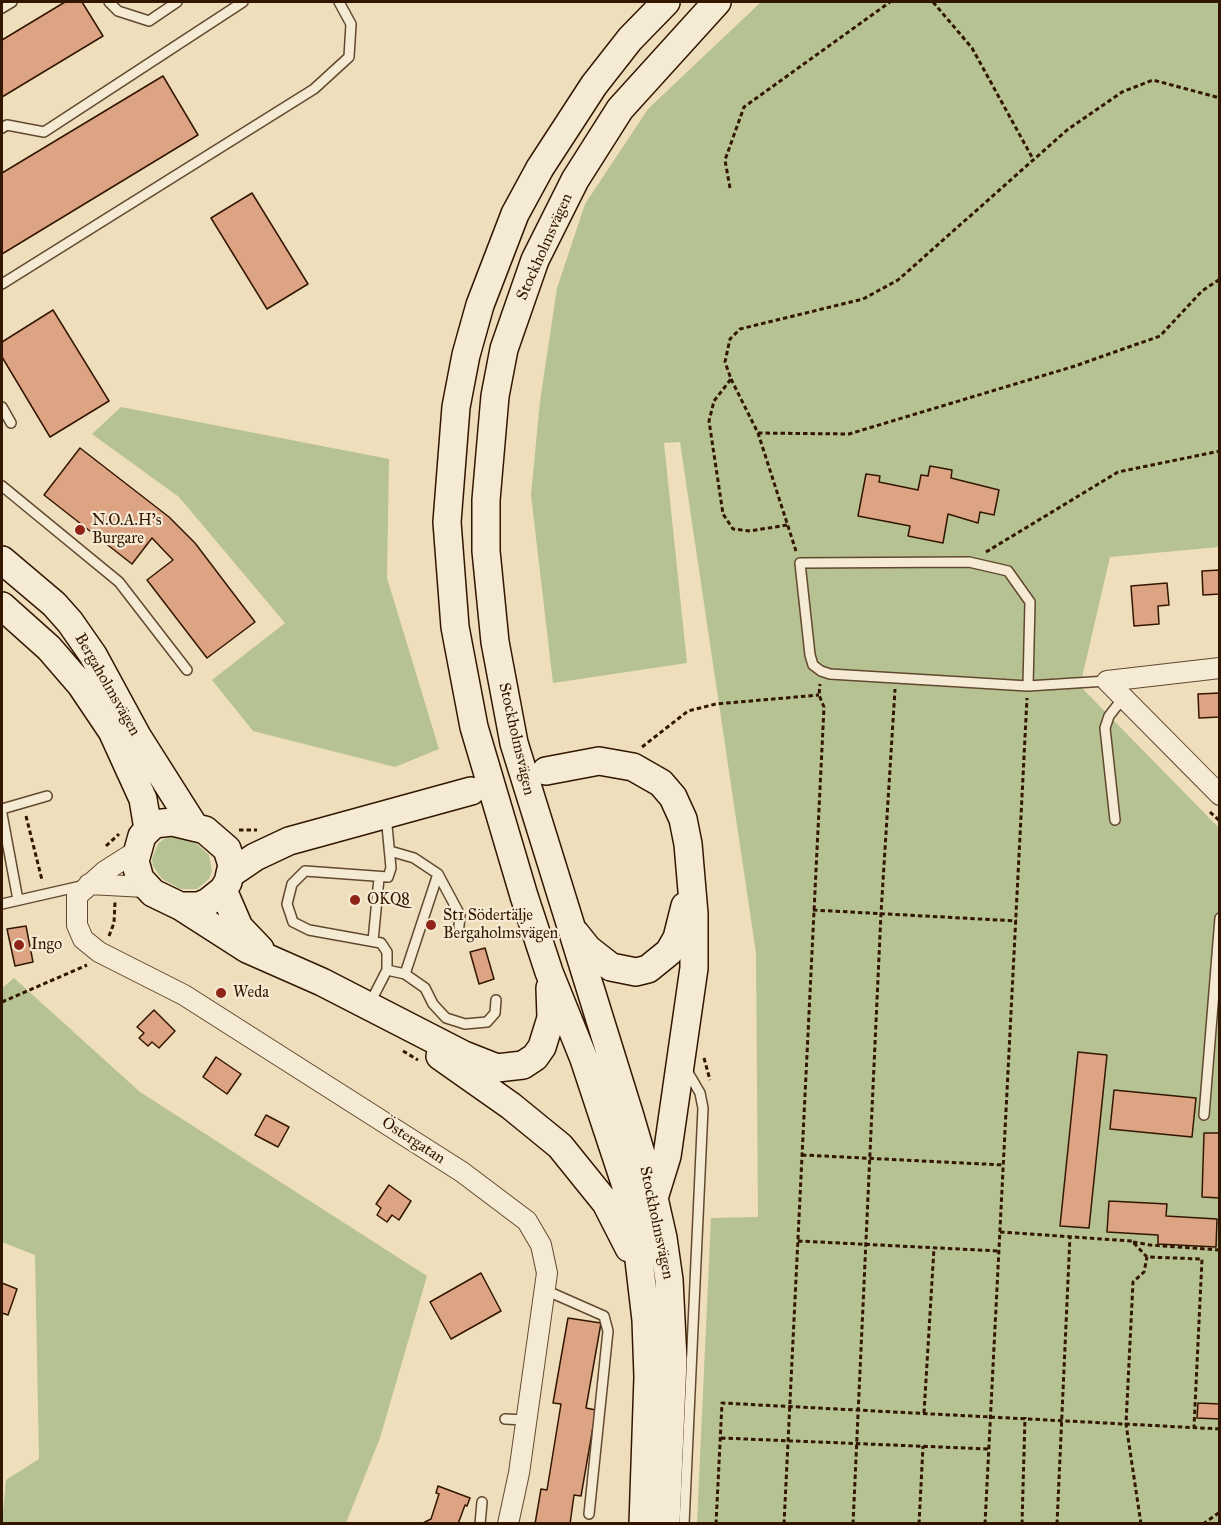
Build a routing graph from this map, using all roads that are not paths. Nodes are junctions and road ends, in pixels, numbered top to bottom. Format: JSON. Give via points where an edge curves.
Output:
{"nodes":[{"id":1,"x":12,"y":2,"type":"edge"},
{"id":2,"x":109,"y":2,"type":"edge"},
{"id":3,"x":177,"y":2,"type":"edge"},
{"id":4,"x":243,"y":2,"type":"edge"},
{"id":5,"x":339,"y":2,"type":"edge"},
{"id":6,"x":666,"y":2,"type":"edge"},
{"id":7,"x":717,"y":2,"type":"edge"},
{"id":8,"x":2,"y":8,"type":"edge"},
{"id":9,"x":2,"y":128,"type":"edge"},
{"id":10,"x":2,"y":284,"type":"edge"},
{"id":11,"x":2,"y":407,"type":"edge"},
{"id":12,"x":11,"y":423,"type":"dead end"},
{"id":13,"x":2,"y":486,"type":"edge"},
{"id":14,"x":2,"y":560,"type":"edge"},
{"id":15,"x":2,"y":606,"type":"edge"},
{"id":16,"x":1220,"y":668,"type":"edge"},
{"id":17,"x":187,"y":670,"type":"dead end"},
{"id":18,"x":1107,"y":681,"type":"junction"},
{"id":19,"x":1028,"y":686,"type":"junction"},
{"id":20,"x":1123,"y":698,"type":"junction"},
{"id":21,"x":546,"y":771,"type":"tunnel mouth"},
{"id":22,"x":471,"y":791,"type":"tunnel mouth"},
{"id":23,"x":1220,"y":795,"type":"edge"},
{"id":24,"x":46,"y":796,"type":"dead end"},
{"id":25,"x":2,"y":809,"type":"edge"},
{"id":26,"x":2,"y":814,"type":"edge"},
{"id":27,"x":386,"y":815,"type":"junction"},
{"id":28,"x":1115,"y":820,"type":"dead end"},
{"id":29,"x":194,"y":826,"type":"junction"},
{"id":30,"x":135,"y":836,"type":"junction"},
{"id":31,"x":229,"y":836,"type":"junction"},
{"id":32,"x":289,"y":841,"type":"junction"},
{"id":33,"x":390,"y":851,"type":"junction"},
{"id":34,"x":438,"y":874,"type":"junction"},
{"id":35,"x":690,"y":876,"type":"junction"},
{"id":36,"x":379,"y":878,"type":"junction"},
{"id":37,"x":227,"y":882,"type":"junction"},
{"id":38,"x":89,"y":884,"type":"junction"},
{"id":39,"x":145,"y":887,"type":"junction"},
{"id":40,"x":18,"y":900,"type":"junction"},
{"id":41,"x":2,"y":904,"type":"edge"},
{"id":42,"x":180,"y":906,"type":"junction"},
{"id":43,"x":1220,"y":918,"type":"edge"},
{"id":44,"x":459,"y":926,"type":"dead end"},
{"id":45,"x":572,"y":929,"type":"junction"},
{"id":46,"x":373,"y":941,"type":"junction"},
{"id":47,"x":267,"y":956,"type":"junction"},
{"id":48,"x":387,"y":970,"type":"junction"},
{"id":49,"x":549,"y":972,"type":"junction"},
{"id":50,"x":405,"y":974,"type":"junction"},
{"id":51,"x":496,"y":1000,"type":"dead end"},
{"id":52,"x":378,"y":1010,"type":"junction"},
{"id":53,"x":681,"y":1062,"type":"junction"},
{"id":54,"x":1204,"y":1115,"type":"dead end"},
{"id":55,"x":654,"y":1198,"type":"junction"},
{"id":56,"x":641,"y":1274,"type":"junction"},
{"id":57,"x":545,"y":1290,"type":"junction"},
{"id":58,"x":505,"y":1419,"type":"dead end"},
{"id":59,"x":526,"y":1420,"type":"junction"},
{"id":60,"x":482,"y":1503,"type":"dead end"},
{"id":61,"x":589,"y":1514,"type":"dead end"},
{"id":62,"x":480,"y":1524,"type":"edge"},
{"id":63,"x":508,"y":1524,"type":"edge"},
{"id":64,"x":643,"y":1524,"type":"edge"},
{"id":65,"x":666,"y":1524,"type":"edge"},
{"id":66,"x":684,"y":1524,"type":"edge"}],
"edges":[{"from":1,"to":8,"type":"lane"},
{"from":2,"to":3,"type":"lane","via":[[118,11],[149,21]]},
{"from":4,"to":9,"type":"lane","via":[[44,132],[7,125]]},
{"from":5,"to":10,"type":"lane","via":[[351,24],[349,57],[314,89]]},
{"from":6,"to":49,"type":"main road","name":"Stockholmsvägen","via":[[594,85],[515,214],[480,305],[456,407],[447,522],[455,627],[474,727]]},
{"from":7,"to":45,"type":"main road","name":"Stockholmsvägen","via":[[620,109],[575,180],[535,260],[520,300],[504,349],[495,396],[486,551],[495,642],[514,743]]},
{"from":11,"to":12,"type":"lane"},
{"from":13,"to":17,"type":"lane","via":[[119,582]]},
{"from":14,"to":29,"type":"main road","name":"Bergaholmsvägen","via":[[70,622]]},
{"from":15,"to":30,"type":"main road","name":"Bergaholmsvägen","via":[[49,648],[112,731],[143,799]]},
{"from":16,"to":18,"type":"street"},
{"from":18,"to":19,"type":"lane"},
{"from":18,"to":20,"type":"street"},
{"from":19,"to":19,"type":"lane","via":[[1030,603],[1008,571],[969,562],[800,563],[813,665],[830,674]]},
{"from":20,"to":23,"type":"street"},
{"from":20,"to":28,"type":"lane","via":[[1109,716],[1106,728]]},
{"from":21,"to":35,"type":"main road","via":[[581,763],[618,763],[661,783],[683,819]]},
{"from":22,"to":27,"type":"main road"},
{"from":24,"to":25,"type":"lane"},
{"from":26,"to":40,"type":"lane"},
{"from":27,"to":32,"type":"main road"},
{"from":27,"to":33,"type":"lane"},
{"from":29,"to":30,"type":"main road","via":[[163,822]]},
{"from":29,"to":31,"type":"main road"},
{"from":30,"to":38,"type":"street","name":"Östergatan"},
{"from":30,"to":39,"type":"main road","via":[[136,870]]},
{"from":31,"to":32,"type":"main road"},
{"from":31,"to":37,"type":"main road"},
{"from":32,"to":37,"type":"main road","via":[[255,857]]},
{"from":33,"to":34,"type":"lane","via":[[414,858]]},
{"from":33,"to":36,"type":"lane","via":[[392,868],[388,877]]},
{"from":34,"to":44,"type":"lane","via":[[460,915]]},
{"from":34,"to":50,"type":"lane"},
{"from":35,"to":45,"type":"main road","via":[[677,938],[669,952],[648,969],[636,972],[611,967],[588,949]]},
{"from":35,"to":53,"type":"main road","via":[[694,968]]},
{"from":36,"to":46,"type":"lane"},
{"from":36,"to":46,"type":"lane","via":[[305,871],[291,884],[287,904],[293,921],[309,930]]},
{"from":37,"to":42,"type":"main road","via":[[208,902]]},
{"from":37,"to":47,"type":"main road","via":[[238,927]]},
{"from":38,"to":39,"type":"street"},
{"from":38,"to":40,"type":"lane"},
{"from":38,"to":57,"type":"street","name":"Östergatan","via":[[77,896],[77,925],[83,939],[99,952],[184,995],[462,1172],[527,1221],[541,1245],[547,1273]]},
{"from":39,"to":42,"type":"main road"},
{"from":40,"to":41,"type":"lane"},
{"from":42,"to":47,"type":"main road","via":[[223,936]]},
{"from":43,"to":54,"type":"lane"},
{"from":45,"to":55,"type":"main road","name":"Stockholmsvägen"},
{"from":46,"to":48,"type":"lane","via":[[387,952]]},
{"from":47,"to":52,"type":"main road"},
{"from":48,"to":50,"type":"lane"},
{"from":48,"to":52,"type":"lane"},
{"from":49,"to":52,"type":"main road","via":[[551,1018],[542,1047],[535,1057],[512,1068],[483,1064]]},
{"from":49,"to":56,"type":"main road","name":"Stockholmsvägen","via":[[584,1059],[625,1183],[636,1226]]},
{"from":50,"to":51,"type":"lane","via":[[425,988],[446,1018],[465,1024],[487,1022],[495,1012]]},
{"from":52,"to":56,"type":"main road","via":[[560,1146],[606,1203]]},
{"from":53,"to":55,"type":"main road","via":[[667,1156]]},
{"from":53,"to":66,"type":"lane","via":[[700,1093],[703,1108]]},
{"from":55,"to":65,"type":"main road","name":"Stockholmsvägen","via":[[669,1280],[673,1360]]},
{"from":56,"to":64,"type":"main road","name":"Stockholmsvägen","via":[[648,1377]]},
{"from":57,"to":59,"type":"street","name":"Östergatan"},
{"from":57,"to":61,"type":"lane","via":[[604,1316],[608,1331]]},
{"from":58,"to":59,"type":"lane"},
{"from":59,"to":63,"type":"street","name":"Östergatan"},
{"from":60,"to":62,"type":"lane"}]}
